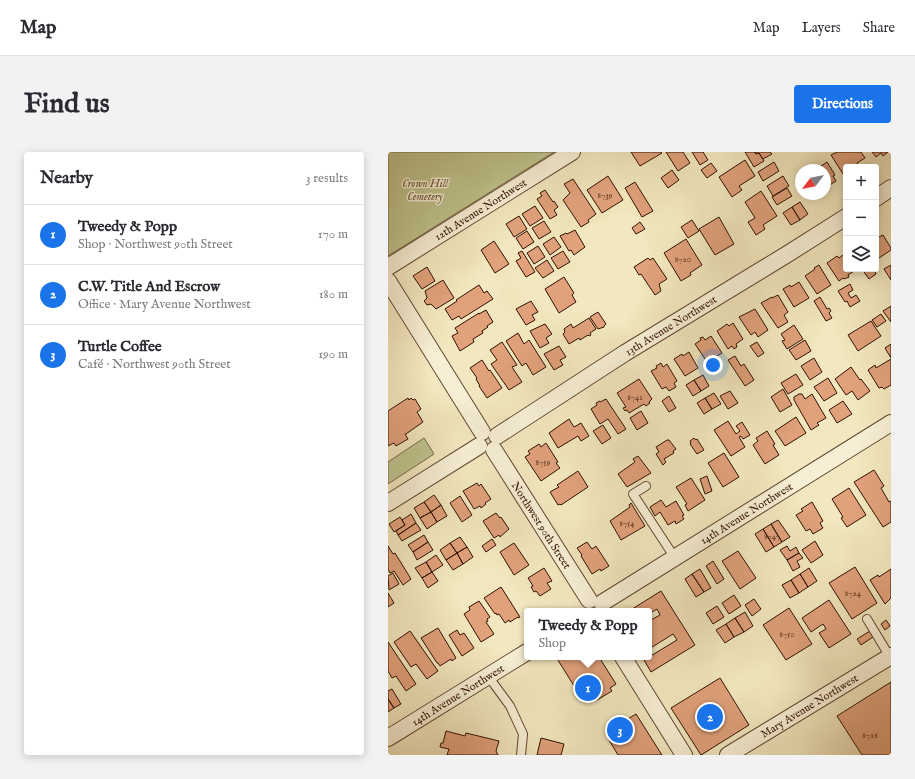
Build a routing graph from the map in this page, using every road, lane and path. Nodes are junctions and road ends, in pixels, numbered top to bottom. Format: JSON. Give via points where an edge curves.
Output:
{"nodes":[{"id":1,"x":572,"y":152,"type":"edge"},
{"id":2,"x":891,"y":188,"type":"edge"},
{"id":3,"x":879,"y":196,"type":"edge"},
{"id":4,"x":843,"y":219,"type":"edge"},
{"id":5,"x":388,"y":267,"type":"edge"},
{"id":6,"x":388,"y":281,"type":"edge"},
{"id":7,"x":891,"y":423,"type":"edge"},
{"id":8,"x":488,"y":441,"type":"junction"},
{"id":9,"x":646,"y":486,"type":"dead end"},
{"id":10,"x":388,"y":503,"type":"edge"},
{"id":11,"x":675,"y":558,"type":"junction"},
{"id":12,"x":595,"y":606,"type":"edge"},
{"id":13,"x":867,"y":620,"type":"dead end"},
{"id":14,"x":524,"y":654,"type":"edge"},
{"id":15,"x":891,"y":656,"type":"edge"},
{"id":16,"x":625,"y":660,"type":"edge"},
{"id":17,"x":488,"y":676,"type":"junction"},
{"id":18,"x":388,"y":738,"type":"edge"},
{"id":19,"x":522,"y":755,"type":"edge"},
{"id":20,"x":684,"y":755,"type":"edge"},
{"id":21,"x":728,"y":755,"type":"edge"}],
"edges":[{"from":1,"to":5,"type":"street","name":"12th Avenue Northwest"},
{"from":2,"to":3,"type":"street"},
{"from":4,"to":8,"type":"street","name":"13th Avenue Northwest","via":[[628,350]]},
{"from":6,"to":8,"type":"street","name":"Northwest 90th Street"},
{"from":7,"to":11,"type":"street","name":"14th Avenue Northwest"},
{"from":8,"to":10,"type":"street","name":"13th Avenue Northwest"},
{"from":8,"to":12,"type":"street","name":"Northwest 90th Street"},
{"from":9,"to":11,"type":"lane","via":[[633,494]]},
{"from":11,"to":12,"type":"street","name":"14th Avenue Northwest"},
{"from":13,"to":15,"type":"lane"},
{"from":14,"to":17,"type":"street","name":"14th Avenue Northwest"},
{"from":15,"to":21,"type":"street","name":"Mary Avenue Northwest"},
{"from":16,"to":20,"type":"street"},
{"from":17,"to":18,"type":"street","name":"14th Avenue Northwest"},
{"from":17,"to":19,"type":"lane","via":[[510,706],[523,734]]}]}
